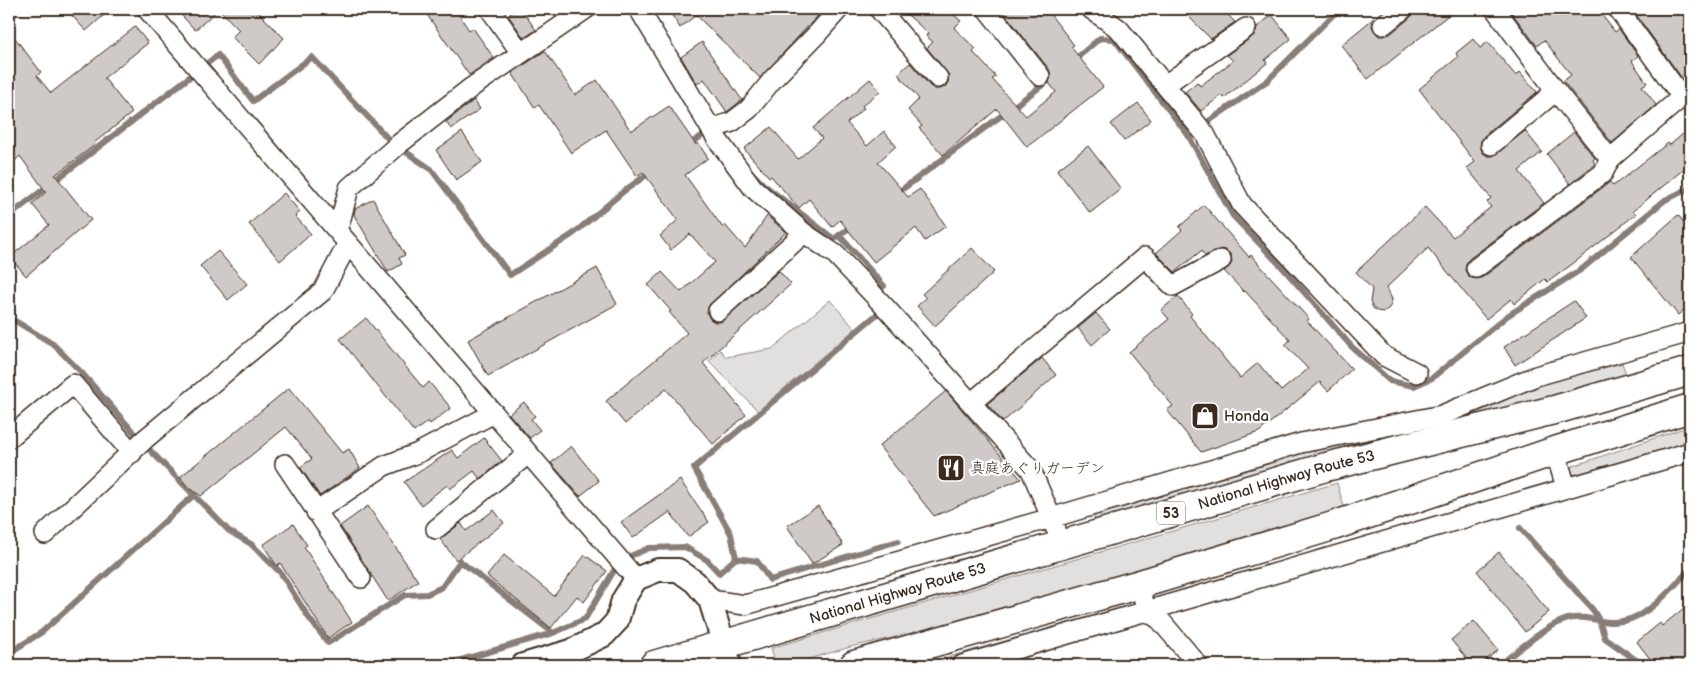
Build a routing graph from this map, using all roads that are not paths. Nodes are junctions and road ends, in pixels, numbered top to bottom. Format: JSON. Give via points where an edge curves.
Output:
{"nodes":[{"id":1,"x":147,"y":9,"type":"edge"},
{"id":2,"x":490,"y":9,"type":"edge"},
{"id":3,"x":586,"y":9,"type":"edge"},
{"id":4,"x":638,"y":9,"type":"edge"},
{"id":5,"x":839,"y":9,"type":"edge"},
{"id":6,"x":879,"y":9,"type":"edge"},
{"id":7,"x":987,"y":9,"type":"edge"},
{"id":8,"x":1091,"y":9,"type":"edge"},
{"id":9,"x":1403,"y":9,"type":"edge"},
{"id":10,"x":1496,"y":9,"type":"edge"},
{"id":11,"x":1618,"y":9,"type":"edge"},
{"id":12,"x":1383,"y":25,"type":"dead end"},
{"id":13,"x":1246,"y":28,"type":"dead end"},
{"id":14,"x":521,"y":53,"type":"junction"},
{"id":15,"x":1040,"y":76,"type":"dead end"},
{"id":16,"x":938,"y":78,"type":"dead end"},
{"id":17,"x":1165,"y":85,"type":"junction"},
{"id":18,"x":1556,"y":91,"type":"junction"},
{"id":19,"x":1686,"y":93,"type":"edge"},
{"id":20,"x":711,"y":129,"type":"junction"},
{"id":21,"x":1492,"y":145,"type":"dead end"},
{"id":22,"x":1610,"y":159,"type":"junction"},
{"id":23,"x":335,"y":228,"type":"junction"},
{"id":24,"x":804,"y":233,"type":"junction"},
{"id":25,"x":348,"y":243,"type":"junction"},
{"id":26,"x":1221,"y":260,"type":"dead end"},
{"id":27,"x":1476,"y":268,"type":"dead end"},
{"id":28,"x":718,"y":311,"type":"dead end"},
{"id":29,"x":1690,"y":332,"type":"edge"},
{"id":30,"x":1690,"y":371,"type":"edge"},
{"id":31,"x":1417,"y":373,"type":"dead end"},
{"id":32,"x":971,"y":403,"type":"junction"},
{"id":33,"x":1690,"y":408,"type":"edge"},
{"id":34,"x":494,"y":413,"type":"junction"},
{"id":35,"x":9,"y":438,"type":"edge"},
{"id":36,"x":139,"y":445,"type":"junction"},
{"id":37,"x":1555,"y":451,"type":"junction"},
{"id":38,"x":1690,"y":452,"type":"edge"},
{"id":39,"x":528,"y":454,"type":"junction"},
{"id":40,"x":285,"y":464,"type":"dead end"},
{"id":41,"x":1566,"y":487,"type":"junction"},
{"id":42,"x":316,"y":512,"type":"junction"},
{"id":43,"x":1051,"y":518,"type":"junction"},
{"id":44,"x":436,"y":529,"type":"dead end"},
{"id":45,"x":45,"y":534,"type":"dead end"},
{"id":46,"x":1064,"y":544,"type":"junction"},
{"id":47,"x":626,"y":568,"type":"junction"},
{"id":48,"x":361,"y":578,"type":"dead end"},
{"id":49,"x":1137,"y":584,"type":"junction"},
{"id":50,"x":710,"y":600,"type":"junction"},
{"id":51,"x":1147,"y":611,"type":"junction"},
{"id":52,"x":727,"y":655,"type":"edge"},
{"id":53,"x":523,"y":665,"type":"edge"},
{"id":54,"x":654,"y":665,"type":"edge"},
{"id":55,"x":854,"y":665,"type":"edge"},
{"id":56,"x":962,"y":665,"type":"edge"},
{"id":57,"x":1198,"y":665,"type":"edge"}],
"edges":[{"from":1,"to":23,"type":"street"},
{"from":2,"to":14,"type":"street"},
{"from":3,"to":14,"type":"street"},
{"from":4,"to":20,"type":"street"},
{"from":5,"to":20,"type":"street","via":[[749,109],[732,122]]},
{"from":6,"to":16,"type":"street"},
{"from":7,"to":15,"type":"street"},
{"from":8,"to":17,"type":"street","via":[[1119,29]]},
{"from":9,"to":12,"type":"street"},
{"from":10,"to":18,"type":"street"},
{"from":11,"to":19,"type":"street"},
{"from":13,"to":17,"type":"street"},
{"from":14,"to":23,"type":"street","via":[[399,144],[349,188],[340,222]]},
{"from":17,"to":31,"type":"street","via":[[1205,134],[1242,205],[1384,356]]},
{"from":18,"to":21,"type":"street"},
{"from":18,"to":22,"type":"street"},
{"from":19,"to":22,"type":"street"},
{"from":20,"to":24,"type":"street","via":[[753,188]]},
{"from":22,"to":27,"type":"street","via":[[1602,173]]},
{"from":23,"to":25,"type":"street"},
{"from":24,"to":28,"type":"street"},
{"from":24,"to":32,"type":"street","via":[[835,254]]},
{"from":25,"to":34,"type":"street"},
{"from":25,"to":36,"type":"street","via":[[324,291]]},
{"from":26,"to":32,"type":"street","via":[[1173,286],[1145,257]]},
{"from":29,"to":43,"type":"street","via":[[1536,376],[1442,415],[1301,443]]},
{"from":30,"to":46,"type":"highway","name":"National Highway Route 53","number":"53","via":[[1326,468]]},
{"from":32,"to":43,"type":"street","via":[[1031,470]]},
{"from":33,"to":37,"type":"highway"},
{"from":34,"to":39,"type":"street"},
{"from":34,"to":42,"type":"street","via":[[418,453],[384,466]]},
{"from":35,"to":36,"type":"street","via":[[73,384]]},
{"from":36,"to":45,"type":"street"},
{"from":37,"to":41,"type":"street"},
{"from":37,"to":49,"type":"highway","via":[[1333,526]]},
{"from":38,"to":41,"type":"street"},
{"from":39,"to":44,"type":"street"},
{"from":39,"to":47,"type":"street"},
{"from":40,"to":42,"type":"street"},
{"from":41,"to":51,"type":"street"},
{"from":42,"to":48,"type":"street"},
{"from":43,"to":46,"type":"street"},
{"from":43,"to":50,"type":"street","via":[[745,604]]},
{"from":46,"to":52,"type":"highway","name":"National Highway Route 53","number":"53"},
{"from":47,"to":50,"type":"street","via":[[678,570],[695,582]]},
{"from":47,"to":53,"type":"street","via":[[617,621],[604,635],[571,651]]},
{"from":49,"to":51,"type":"street"},
{"from":49,"to":55,"type":"highway"},
{"from":50,"to":52,"type":"street"},
{"from":51,"to":56,"type":"street"},
{"from":51,"to":57,"type":"street","via":[[1160,620]]},
{"from":52,"to":54,"type":"highway","name":"National Highway Route 53","number":"53"}]}
